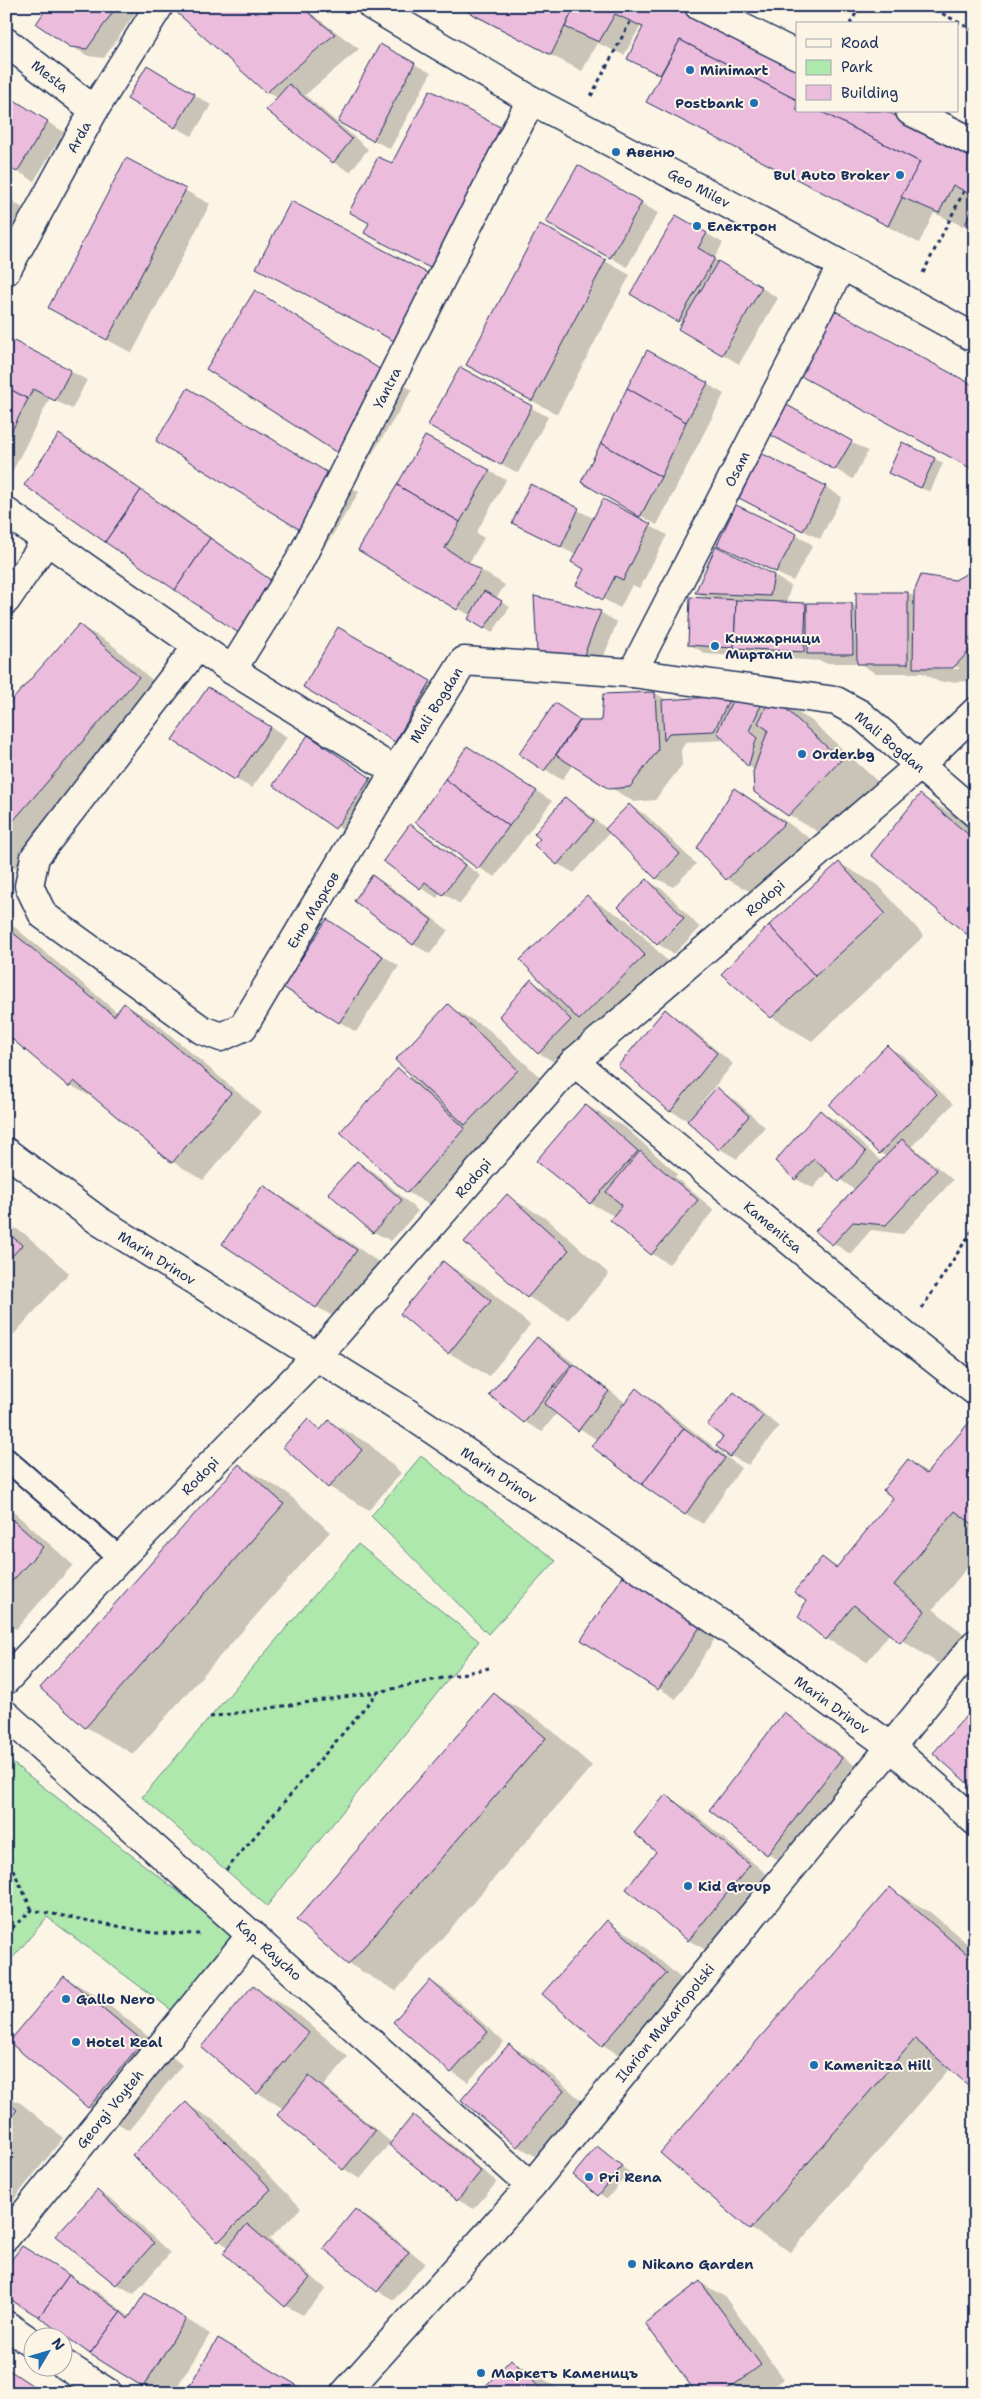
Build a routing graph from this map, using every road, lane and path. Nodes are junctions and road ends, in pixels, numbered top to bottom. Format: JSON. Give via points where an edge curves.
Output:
{"nodes":[{"id":1,"x":159,"y":6,"type":"edge"},
{"id":2,"x":372,"y":6,"type":"edge"},
{"id":3,"x":699,"y":6,"type":"edge"},
{"id":4,"x":860,"y":6,"type":"edge"},
{"id":5,"x":928,"y":6,"type":"edge"},
{"id":6,"x":630,"y":22,"type":"dead end"},
{"id":7,"x":851,"y":22,"type":"edge"},
{"id":8,"x":975,"y":31,"type":"edge"},
{"id":9,"x":6,"y":42,"type":"edge"},
{"id":10,"x":796,"y":54,"type":"edge"},
{"id":11,"x":531,"y":100,"type":"junction"},
{"id":12,"x":94,"y":110,"type":"junction"},
{"id":13,"x":912,"y":112,"type":"edge"},
{"id":14,"x":577,"y":124,"type":"junction"},
{"id":15,"x":975,"y":143,"type":"edge"},
{"id":16,"x":964,"y":191,"type":"dead end"},
{"id":17,"x":842,"y":265,"type":"junction"},
{"id":18,"x":6,"y":271,"type":"edge"},
{"id":19,"x":908,"y":302,"type":"junction"},
{"id":20,"x":975,"y":338,"type":"edge"},
{"id":21,"x":6,"y":512,"type":"edge"},
{"id":22,"x":47,"y":540,"type":"junction"},
{"id":23,"x":6,"y":600,"type":"edge"},
{"id":24,"x":198,"y":646,"type":"junction"},
{"id":25,"x":232,"y":670,"type":"junction"},
{"id":26,"x":632,"y":673,"type":"junction"},
{"id":27,"x":975,"y":712,"type":"edge"},
{"id":28,"x":919,"y":766,"type":"junction"},
{"id":29,"x":395,"y":771,"type":"junction"},
{"id":30,"x":975,"y":813,"type":"edge"},
{"id":31,"x":574,"y":1062,"type":"junction"},
{"id":32,"x":6,"y":1152,"type":"edge"},
{"id":33,"x":975,"y":1226,"type":"edge"},
{"id":34,"x":904,"y":1336,"type":"junction"},
{"id":35,"x":316,"y":1357,"type":"junction"},
{"id":36,"x":975,"y":1391,"type":"edge"},
{"id":37,"x":6,"y":1459,"type":"edge"},
{"id":38,"x":120,"y":1558,"type":"junction"},
{"id":39,"x":975,"y":1644,"type":"edge"},
{"id":40,"x":489,"y":1668,"type":"dead end"},
{"id":41,"x":6,"y":1680,"type":"edge"},
{"id":42,"x":378,"y":1692,"type":"junction"},
{"id":43,"x":6,"y":1715,"type":"edge"},
{"id":44,"x":210,"y":1717,"type":"dead end"},
{"id":45,"x":891,"y":1747,"type":"junction"},
{"id":46,"x":975,"y":1821,"type":"edge"},
{"id":47,"x":6,"y":1855,"type":"edge"},
{"id":48,"x":206,"y":1893,"type":"junction"},
{"id":49,"x":32,"y":1910,"type":"junction"},
{"id":50,"x":6,"y":1933,"type":"edge"},
{"id":51,"x":203,"y":1934,"type":"dead end"},
{"id":52,"x":252,"y":1934,"type":"junction"},
{"id":53,"x":531,"y":2186,"type":"junction"},
{"id":54,"x":6,"y":2237,"type":"edge"},
{"id":55,"x":6,"y":2325,"type":"edge"},
{"id":56,"x":22,"y":2336,"type":"edge"},
{"id":57,"x":72,"y":2370,"type":"edge"},
{"id":58,"x":108,"y":2393,"type":"edge"},
{"id":59,"x":344,"y":2393,"type":"edge"}],
"edges":[{"from":1,"to":12,"type":"street","name":"Arda"},
{"from":2,"to":11,"type":"street","name":"Geo Milev"},
{"from":3,"to":10,"type":"street"},
{"from":4,"to":7,"type":"path"},
{"from":5,"to":8,"type":"path"},
{"from":6,"to":14,"type":"path"},
{"from":9,"to":12,"type":"street","name":"Mesta"},
{"from":11,"to":14,"type":"street","name":"Geo Milev"},
{"from":11,"to":25,"type":"street","name":"Yantra","via":[[299,562]]},
{"from":12,"to":18,"type":"street","name":"Arda"},
{"from":13,"to":15,"type":"street"},
{"from":14,"to":17,"type":"street","name":"Geo Milev"},
{"from":16,"to":19,"type":"path"},
{"from":17,"to":19,"type":"street","name":"Geo Milev"},
{"from":17,"to":26,"type":"street","name":"Osam"},
{"from":19,"to":20,"type":"street","name":"Geo Milev"},
{"from":21,"to":22,"type":"street"},
{"from":22,"to":23,"type":"street"},
{"from":22,"to":24,"type":"street"},
{"from":24,"to":25,"type":"street"},
{"from":24,"to":29,"type":"street","name":"Еню Марков","via":[[35,857],[29,886],[43,915],[202,1030],[221,1037],[243,1027]]},
{"from":25,"to":29,"type":"street"},
{"from":26,"to":28,"type":"street","name":"Mali Bogdan","via":[[836,702],[860,714]]},
{"from":26,"to":29,"type":"street","name":"Mali Bogdan","via":[[464,661]]},
{"from":27,"to":28,"type":"street","name":"Rodopi"},
{"from":28,"to":30,"type":"street","name":"Mali Bogdan"},
{"from":28,"to":31,"type":"street","name":"Rodopi"},
{"from":31,"to":34,"type":"street","name":"Kamenitsa"},
{"from":31,"to":35,"type":"street","name":"Rodopi"},
{"from":32,"to":35,"type":"street","name":"Marin Drinov","via":[[99,1221]]},
{"from":33,"to":34,"type":"path"},
{"from":34,"to":36,"type":"street","name":"Kamenitsa"},
{"from":35,"to":38,"type":"street","name":"Rodopi"},
{"from":35,"to":45,"type":"street","name":"Marin Drinov","via":[[417,1419],[746,1641]]},
{"from":37,"to":38,"type":"lane"},
{"from":38,"to":41,"type":"street","name":"Rodopi"},
{"from":39,"to":45,"type":"street","name":"Ilarion Makariopolski"},
{"from":40,"to":42,"type":"path"},
{"from":42,"to":44,"type":"path"},
{"from":42,"to":48,"type":"path"},
{"from":43,"to":48,"type":"street","name":"Kap. Raycho"},
{"from":45,"to":46,"type":"street","name":"Marin Drinov"},
{"from":45,"to":53,"type":"street","name":"Ilarion Makariopolski"},
{"from":47,"to":49,"type":"path"},
{"from":48,"to":52,"type":"street","name":"Kap. Raycho"},
{"from":49,"to":50,"type":"path"},
{"from":49,"to":51,"type":"path","via":[[154,1933]]},
{"from":52,"to":53,"type":"street","name":"Kap. Raycho"},
{"from":52,"to":54,"type":"street","name":"Georgi Voyteh"},
{"from":53,"to":59,"type":"street","name":"Ilarion Makariopolski"},
{"from":55,"to":56,"type":"street"},
{"from":57,"to":58,"type":"street"}]}
